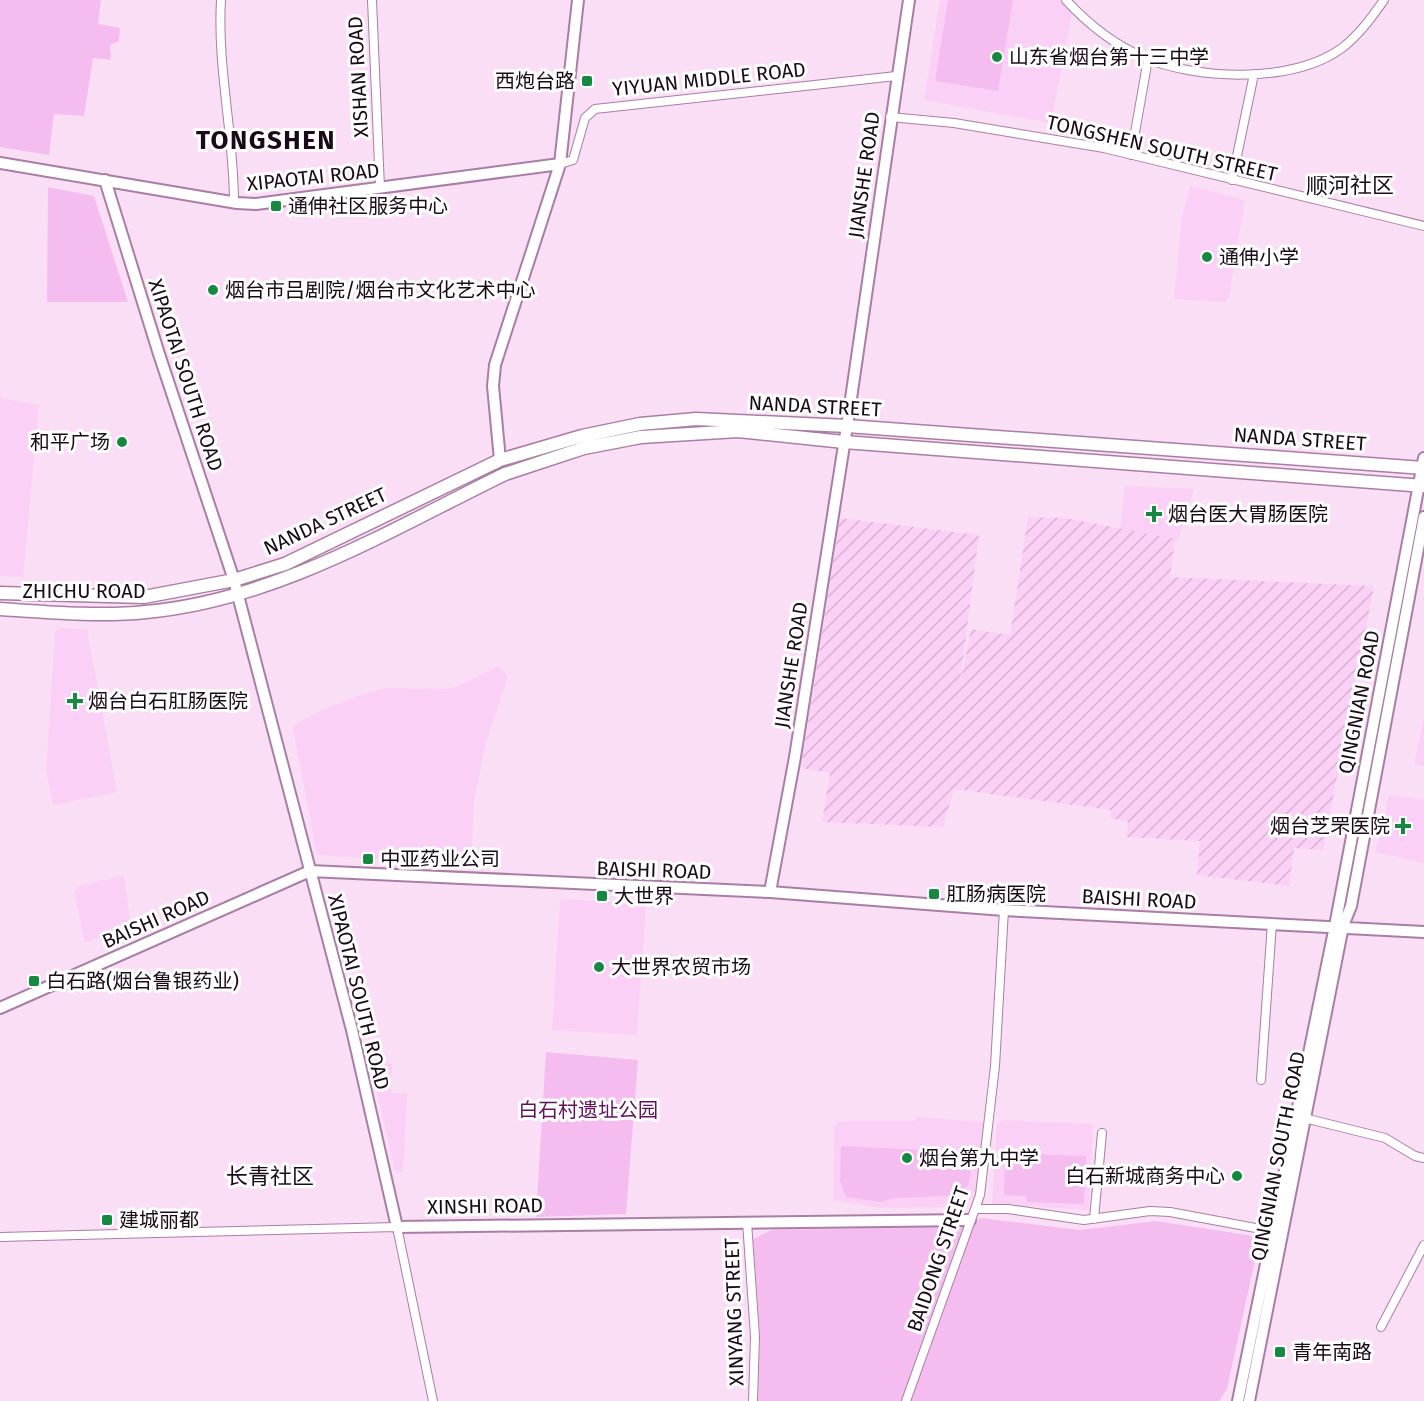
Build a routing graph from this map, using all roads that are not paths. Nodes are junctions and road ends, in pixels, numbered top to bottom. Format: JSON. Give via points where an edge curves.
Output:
{"nodes":[{"id":1,"x":220,"y":0,"type":"edge"},
{"id":2,"x":372,"y":0,"type":"edge"},
{"id":3,"x":578,"y":0,"type":"edge"},
{"id":4,"x":909,"y":0,"type":"edge"},
{"id":5,"x":1066,"y":0,"type":"edge"},
{"id":6,"x":1384,"y":0,"type":"edge"},
{"id":7,"x":1148,"y":59,"type":"junction"},
{"id":8,"x":1254,"y":74,"type":"junction"},
{"id":9,"x":896,"y":76,"type":"junction"},
{"id":10,"x":890,"y":117,"type":"junction"},
{"id":11,"x":1131,"y":154,"type":"junction"},
{"id":12,"x":0,"y":163,"type":"edge"},
{"id":13,"x":561,"y":164,"type":"junction"},
{"id":14,"x":105,"y":180,"type":"junction"},
{"id":15,"x":1232,"y":180,"type":"junction"},
{"id":16,"x":380,"y":188,"type":"junction"},
{"id":17,"x":234,"y":202,"type":"junction"},
{"id":18,"x":1424,"y":226,"type":"edge"},
{"id":19,"x":847,"y":426,"type":"junction"},
{"id":20,"x":844,"y":442,"type":"junction"},
{"id":21,"x":500,"y":460,"type":"junction"},
{"id":22,"x":1423,"y":464,"type":"edge"},
{"id":23,"x":1421,"y":486,"type":"edge"},
{"id":24,"x":1424,"y":517,"type":"edge"},
{"id":25,"x":234,"y":580,"type":"junction"},
{"id":26,"x":0,"y":593,"type":"edge"},
{"id":27,"x":238,"y":596,"type":"junction"},
{"id":28,"x":0,"y":609,"type":"edge"},
{"id":29,"x":310,"y":871,"type":"junction"},
{"id":30,"x":770,"y":892,"type":"junction"},
{"id":31,"x":1004,"y":910,"type":"junction"},
{"id":32,"x":1272,"y":923,"type":"junction"},
{"id":33,"x":1339,"y":926,"type":"junction"},
{"id":34,"x":1424,"y":932,"type":"edge"},
{"id":35,"x":0,"y":1008,"type":"edge"},
{"id":36,"x":1261,"y":1080,"type":"dead end"},
{"id":37,"x":1304,"y":1118,"type":"junction"},
{"id":38,"x":1102,"y":1133,"type":"dead end"},
{"id":39,"x":1424,"y":1158,"type":"edge"},
{"id":40,"x":975,"y":1209,"type":"junction"},
{"id":41,"x":1094,"y":1219,"type":"junction"},
{"id":42,"x":970,"y":1220,"type":"junction"},
{"id":43,"x":747,"y":1222,"type":"junction"},
{"id":44,"x":397,"y":1227,"type":"junction"},
{"id":45,"x":1272,"y":1231,"type":"junction"},
{"id":46,"x":0,"y":1237,"type":"edge"},
{"id":47,"x":1424,"y":1245,"type":"edge"},
{"id":48,"x":1381,"y":1327,"type":"dead end"},
{"id":49,"x":433,"y":1401,"type":"edge"},
{"id":50,"x":753,"y":1401,"type":"edge"},
{"id":51,"x":906,"y":1401,"type":"edge"},
{"id":52,"x":1238,"y":1401,"type":"edge"},
{"id":53,"x":1249,"y":1401,"type":"edge"}],
"edges":[{"from":1,"to":17,"type":"street"},
{"from":2,"to":16,"type":"street","name":"XISHAN ROAD"},
{"from":3,"to":13,"type":"street"},
{"from":4,"to":9,"type":"street","name":"JIANSHE ROAD"},
{"from":5,"to":7,"type":"street","via":[[1111,40]]},
{"from":6,"to":8,"type":"street","via":[[1355,36],[1324,58]]},
{"from":7,"to":8,"type":"street","via":[[1197,71]]},
{"from":7,"to":11,"type":"street"},
{"from":8,"to":15,"type":"street"},
{"from":9,"to":10,"type":"street","name":"JIANSHE ROAD"},
{"from":9,"to":13,"type":"street","name":"YIYUAN MIDDLE ROAD","via":[[595,109],[585,118],[573,160]]},
{"from":10,"to":11,"type":"street","name":"TONGSHEN SOUTH STREET","via":[[965,125]]},
{"from":10,"to":19,"type":"street","name":"JIANSHE ROAD"},
{"from":11,"to":15,"type":"street","name":"TONGSHEN SOUTH STREET"},
{"from":12,"to":14,"type":"street","name":"XIPAOTAI ROAD"},
{"from":13,"to":16,"type":"street","name":"XIPAOTAI ROAD"},
{"from":13,"to":21,"type":"street","via":[[495,365],[493,386]]},
{"from":14,"to":17,"type":"street","name":"XIPAOTAI ROAD"},
{"from":14,"to":25,"type":"street","name":"XIPAOTAI SOUTH ROAD"},
{"from":15,"to":18,"type":"street","name":"TONGSHEN SOUTH STREET"},
{"from":16,"to":17,"type":"street","name":"XIPAOTAI ROAD","via":[[256,204]]},
{"from":19,"to":20,"type":"street","name":"JIANSHE ROAD"},
{"from":19,"to":21,"type":"main road","name":"NANDA STREET","via":[[685,420],[640,424]]},
{"from":19,"to":22,"type":"main road","name":"NANDA STREET"},
{"from":20,"to":23,"type":"main road","name":"NANDA STREET"},
{"from":20,"to":27,"type":"main road","name":"NANDA STREET","via":[[738,431],[696,431],[584,448],[505,474],[291,578]]},
{"from":20,"to":30,"type":"street","name":"JIANSHE ROAD"},
{"from":21,"to":25,"type":"main road","name":"NANDA STREET","via":[[285,564]]},
{"from":22,"to":23,"type":"street","name":"QINGNIAN ROAD"},
{"from":23,"to":33,"type":"street","name":"QINGNIAN ROAD"},
{"from":24,"to":33,"type":"street","name":"QINGNIAN ROAD","via":[[1351,906]]},
{"from":25,"to":26,"type":"main road","name":"ZHICHU ROAD","via":[[144,597]]},
{"from":25,"to":27,"type":"street","name":"XIPAOTAI SOUTH ROAD"},
{"from":27,"to":28,"type":"main road","name":"ZHICHU ROAD","via":[[145,613]]},
{"from":27,"to":29,"type":"street","name":"XIPAOTAI SOUTH ROAD"},
{"from":29,"to":30,"type":"street","name":"BAISHI ROAD"},
{"from":29,"to":35,"type":"street","name":"BAISHI ROAD"},
{"from":29,"to":44,"type":"street","name":"XIPAOTAI SOUTH ROAD","via":[[352,1030]]},
{"from":30,"to":31,"type":"street","name":"BAISHI ROAD"},
{"from":31,"to":32,"type":"street","name":"BAISHI ROAD"},
{"from":31,"to":40,"type":"street","name":"BAIDONG STREET","via":[[995,1066],[980,1195]]},
{"from":32,"to":33,"type":"street","name":"BAISHI ROAD"},
{"from":32,"to":36,"type":"street"},
{"from":33,"to":34,"type":"street","name":"BAISHI ROAD"},
{"from":33,"to":37,"type":"street","name":"QINGNIAN SOUTH ROAD"},
{"from":33,"to":45,"type":"street","name":"QINGNIAN SOUTH ROAD"},
{"from":37,"to":39,"type":"street","via":[[1385,1138]]},
{"from":37,"to":53,"type":"street","name":"QINGNIAN SOUTH ROAD"},
{"from":38,"to":41,"type":"street"},
{"from":40,"to":41,"type":"street"},
{"from":40,"to":42,"type":"street","name":"BAIDONG STREET"},
{"from":41,"to":45,"type":"street","via":[[1170,1212]]},
{"from":42,"to":43,"type":"street","name":"XINSHI ROAD"},
{"from":42,"to":51,"type":"street","name":"BAIDONG STREET"},
{"from":43,"to":44,"type":"street","name":"XINSHI ROAD"},
{"from":43,"to":50,"type":"street","name":"XINYANG STREET","via":[[755,1336]]},
{"from":44,"to":46,"type":"street","name":"XINSHI ROAD"},
{"from":44,"to":49,"type":"street","name":"XIPAOTAI SOUTH ROAD"},
{"from":45,"to":52,"type":"street","name":"QINGNIAN SOUTH ROAD"},
{"from":47,"to":48,"type":"street"}]}
